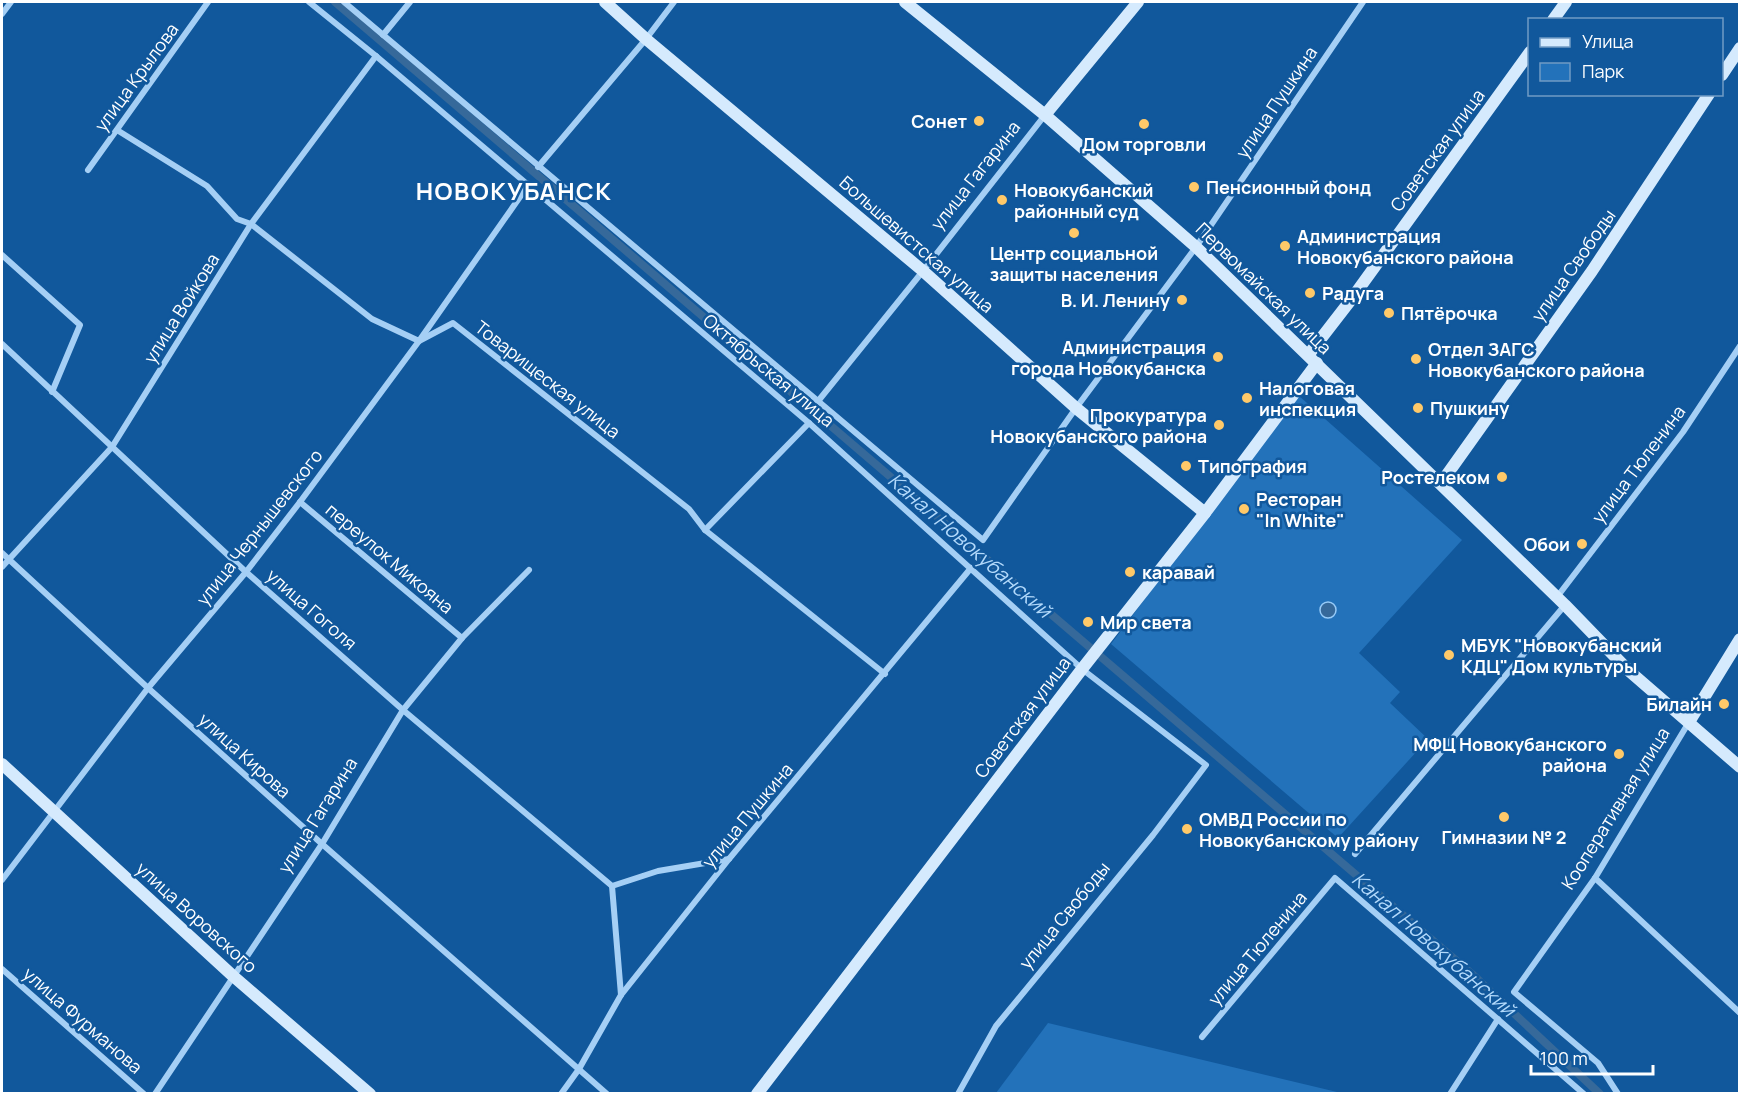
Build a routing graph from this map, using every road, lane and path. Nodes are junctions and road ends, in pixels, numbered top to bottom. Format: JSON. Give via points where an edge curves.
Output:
{"nodes":[{"id":1,"x":11,"y":2,"type":"edge"},
{"id":2,"x":208,"y":2,"type":"edge"},
{"id":3,"x":309,"y":2,"type":"edge"},
{"id":4,"x":344,"y":2,"type":"edge"},
{"id":5,"x":410,"y":2,"type":"edge"},
{"id":6,"x":605,"y":2,"type":"edge"},
{"id":7,"x":674,"y":2,"type":"edge"},
{"id":8,"x":905,"y":2,"type":"edge"},
{"id":9,"x":1138,"y":2,"type":"edge"},
{"id":10,"x":1362,"y":2,"type":"edge"},
{"id":11,"x":1566,"y":2,"type":"edge"},
{"id":12,"x":2,"y":14,"type":"edge"},
{"id":13,"x":1554,"y":18,"type":"edge"},
{"id":14,"x":383,"y":35,"type":"junction"},
{"id":15,"x":646,"y":39,"type":"junction"},
{"id":16,"x":1740,"y":48,"type":"edge"},
{"id":17,"x":1528,"y":55,"type":"edge"},
{"id":18,"x":376,"y":56,"type":"junction"},
{"id":19,"x":1723,"y":74,"type":"edge"},
{"id":20,"x":1708,"y":96,"type":"edge"},
{"id":21,"x":1045,"y":115,"type":"junction"},
{"id":22,"x":117,"y":130,"type":"junction"},
{"id":23,"x":538,"y":167,"type":"junction"},
{"id":24,"x":88,"y":170,"type":"dead end"},
{"id":25,"x":529,"y":185,"type":"junction"},
{"id":26,"x":251,"y":224,"type":"junction"},
{"id":27,"x":1196,"y":247,"type":"junction"},
{"id":28,"x":2,"y":255,"type":"edge"},
{"id":29,"x":923,"y":271,"type":"junction"},
{"id":30,"x":419,"y":341,"type":"junction"},
{"id":31,"x":2,"y":344,"type":"edge"},
{"id":32,"x":1740,"y":346,"type":"edge"},
{"id":33,"x":1313,"y":359,"type":"junction"},
{"id":34,"x":52,"y":392,"type":"junction"},
{"id":35,"x":819,"y":400,"type":"junction"},
{"id":36,"x":1077,"y":408,"type":"junction"},
{"id":37,"x":809,"y":423,"type":"junction"},
{"id":38,"x":112,"y":447,"type":"junction"},
{"id":39,"x":1441,"y":483,"type":"junction"},
{"id":40,"x":300,"y":502,"type":"junction"},
{"id":41,"x":1205,"y":513,"type":"junction"},
{"id":42,"x":705,"y":530,"type":"junction"},
{"id":43,"x":982,"y":540,"type":"joint"},
{"id":44,"x":2,"y":553,"type":"edge"},
{"id":45,"x":8,"y":559,"type":"junction"},
{"id":46,"x":2,"y":567,"type":"edge"},
{"id":47,"x":971,"y":568,"type":"junction"},
{"id":48,"x":529,"y":570,"type":"dead end"},
{"id":49,"x":246,"y":572,"type":"junction"},
{"id":50,"x":1561,"y":601,"type":"junction"},
{"id":51,"x":462,"y":638,"type":"junction"},
{"id":52,"x":1740,"y":639,"type":"edge"},
{"id":53,"x":1082,"y":669,"type":"junction"},
{"id":54,"x":885,"y":674,"type":"junction"},
{"id":55,"x":148,"y":688,"type":"junction"},
{"id":56,"x":403,"y":710,"type":"junction"},
{"id":57,"x":1689,"y":722,"type":"junction"},
{"id":58,"x":2,"y":764,"type":"edge"},
{"id":59,"x":1206,"y":765,"type":"joint"},
{"id":60,"x":1740,"y":767,"type":"edge"},
{"id":61,"x":54,"y":810,"type":"junction"},
{"id":62,"x":322,"y":844,"type":"junction"},
{"id":63,"x":1355,"y":854,"type":"dead end"},
{"id":64,"x":729,"y":859,"type":"junction"},
{"id":65,"x":1595,"y":878,"type":"junction"},
{"id":66,"x":2,"y":880,"type":"edge"},
{"id":67,"x":612,"y":886,"type":"junction"},
{"id":68,"x":2,"y":969,"type":"edge"},
{"id":69,"x":233,"y":976,"type":"junction"},
{"id":70,"x":621,"y":995,"type":"junction"},
{"id":71,"x":1740,"y":1013,"type":"edge"},
{"id":72,"x":1498,"y":1019,"type":"junction"},
{"id":73,"x":1202,"y":1037,"type":"dead end"},
{"id":74,"x":579,"y":1069,"type":"junction"},
{"id":75,"x":144,"y":1094,"type":"edge"},
{"id":76,"x":155,"y":1094,"type":"edge"},
{"id":77,"x":370,"y":1094,"type":"edge"},
{"id":78,"x":561,"y":1094,"type":"edge"},
{"id":79,"x":607,"y":1094,"type":"edge"},
{"id":80,"x":757,"y":1094,"type":"edge"},
{"id":81,"x":958,"y":1094,"type":"edge"},
{"id":82,"x":1450,"y":1094,"type":"edge"},
{"id":83,"x":1584,"y":1094,"type":"edge"},
{"id":84,"x":1618,"y":1094,"type":"edge"}],
"edges":[{"from":1,"to":12,"type":"street"},
{"from":2,"to":22,"type":"street","name":"улица Крылова"},
{"from":3,"to":18,"type":"street","name":"Октябрьская улица"},
{"from":4,"to":14,"type":"street","name":"Октябрьская улица"},
{"from":5,"to":14,"type":"street"},
{"from":6,"to":15,"type":"main road","name":"Большевистская улица"},
{"from":7,"to":15,"type":"street"},
{"from":8,"to":21,"type":"main road","name":"Первомайская улица"},
{"from":9,"to":21,"type":"main road","name":"улица Гагарина"},
{"from":10,"to":27,"type":"street","name":"улица Пушкина"},
{"from":11,"to":13,"type":"main road"},
{"from":14,"to":23,"type":"street","name":"Октябрьская улица"},
{"from":15,"to":23,"type":"street"},
{"from":15,"to":29,"type":"main road","name":"Большевистская улица"},
{"from":16,"to":19,"type":"main road"},
{"from":17,"to":33,"type":"main road","name":"Советская улица","via":[[1350,301]]},
{"from":18,"to":25,"type":"street","name":"Октябрьская улица"},
{"from":18,"to":26,"type":"street","name":"улица Войкова"},
{"from":20,"to":39,"type":"main road","name":"улица Свободы","via":[[1592,271]]},
{"from":21,"to":27,"type":"main road","name":"Первомайская улица"},
{"from":21,"to":29,"type":"street","name":"улица Гагарина"},
{"from":22,"to":24,"type":"street","name":"улица Крылова"},
{"from":22,"to":26,"type":"street","via":[[207,186],[237,219]]},
{"from":23,"to":35,"type":"street","name":"Октябрьская улица"},
{"from":25,"to":30,"type":"street","name":"улица Чернышевского"},
{"from":25,"to":37,"type":"street","name":"Октябрьская улица"},
{"from":26,"to":30,"type":"street","via":[[372,319]]},
{"from":26,"to":38,"type":"street","name":"улица Войкова"},
{"from":27,"to":33,"type":"main road","name":"Первомайская улица"},
{"from":27,"to":36,"type":"street","name":"улица Пушкина"},
{"from":28,"to":34,"type":"street","via":[[80,325]]},
{"from":29,"to":35,"type":"street","name":"улица Гагарина"},
{"from":29,"to":36,"type":"main road","name":"Большевистская улица"},
{"from":30,"to":40,"type":"street","name":"улица Чернышевского"},
{"from":30,"to":42,"type":"street","name":"Товарищеская улица","via":[[453,323],[689,509]]},
{"from":31,"to":34,"type":"street","name":"улица Гоголя"},
{"from":32,"to":50,"type":"street","name":"улица Тюленина"},
{"from":33,"to":39,"type":"main road","name":"Первомайская улица"},
{"from":33,"to":41,"type":"main road","name":"Советская улица"},
{"from":34,"to":38,"type":"street","name":"улица Гоголя"},
{"from":35,"to":43,"type":"street","name":"Октябрьская улица"},
{"from":36,"to":41,"type":"main road","name":"Большевистская улица"},
{"from":36,"to":43,"type":"street","name":"улица Пушкина"},
{"from":37,"to":42,"type":"street"},
{"from":37,"to":47,"type":"street","name":"Октябрьская улица"},
{"from":38,"to":45,"type":"street","name":"улица Войкова"},
{"from":38,"to":49,"type":"street","name":"улица Гоголя"},
{"from":39,"to":50,"type":"main road","name":"Первомайская улица"},
{"from":40,"to":49,"type":"street","name":"улица Чернышевского"},
{"from":40,"to":51,"type":"street","name":"переулок Микояна"},
{"from":41,"to":53,"type":"main road","name":"Советская улица"},
{"from":42,"to":54,"type":"street","name":"Товарищеская улица"},
{"from":44,"to":45,"type":"street","name":"улица Кирова"},
{"from":45,"to":46,"type":"street","name":"улица Войкова"},
{"from":45,"to":55,"type":"street","name":"улица Кирова"},
{"from":47,"to":53,"type":"street","name":"Октябрьская улица"},
{"from":47,"to":54,"type":"street","name":"улица Пушкина"},
{"from":48,"to":51,"type":"street","name":"улица Гагарина"},
{"from":49,"to":55,"type":"street","name":"улица Чернышевского"},
{"from":49,"to":56,"type":"street","name":"улица Гоголя"},
{"from":50,"to":57,"type":"main road","name":"Первомайская улица","via":[[1628,670]]},
{"from":50,"to":63,"type":"street","name":"улица Тюленина"},
{"from":51,"to":56,"type":"street","name":"улица Гагарина"},
{"from":52,"to":57,"type":"main road","name":"Кооперативная улица"},
{"from":53,"to":59,"type":"street","name":"Октябрьская улица"},
{"from":53,"to":80,"type":"main road","name":"Советская улица"},
{"from":54,"to":64,"type":"street","name":"улица Пушкина"},
{"from":55,"to":61,"type":"street","name":"улица Чернышевского"},
{"from":55,"to":62,"type":"street","name":"улица Кирова"},
{"from":56,"to":62,"type":"street","name":"улица Гагарина"},
{"from":56,"to":67,"type":"street","name":"улица Гоголя"},
{"from":57,"to":60,"type":"main road","name":"Первомайская улица"},
{"from":57,"to":65,"type":"street","name":"Кооперативная улица"},
{"from":58,"to":61,"type":"main road","name":"улица Воровского"},
{"from":59,"to":81,"type":"street","name":"улица Свободы","via":[[1154,835],[996,1026]]},
{"from":61,"to":66,"type":"street","name":"улица Чернышевского"},
{"from":61,"to":69,"type":"main road","name":"улица Воровского"},
{"from":62,"to":69,"type":"street","name":"улица Гагарина"},
{"from":62,"to":74,"type":"street","name":"улица Кирова"},
{"from":64,"to":67,"type":"street","via":[[658,871]]},
{"from":64,"to":70,"type":"street","name":"улица Пушкина"},
{"from":65,"to":71,"type":"street"},
{"from":65,"to":84,"type":"street","name":"Кооперативная улица","via":[[1514,992],[1598,1063]]},
{"from":67,"to":70,"type":"street"},
{"from":68,"to":75,"type":"street","name":"улица Фурманова"},
{"from":69,"to":76,"type":"street","name":"улица Гагарина"},
{"from":69,"to":77,"type":"main road","name":"улица Воровского"},
{"from":70,"to":74,"type":"street","name":"улица Пушкина"},
{"from":72,"to":73,"type":"street","name":"улица Тюленина","via":[[1335,878]]},
{"from":72,"to":82,"type":"street"},
{"from":72,"to":83,"type":"street"},
{"from":74,"to":78,"type":"street","name":"улица Пушкина"},
{"from":74,"to":79,"type":"street","name":"улица Кирова"}]}
